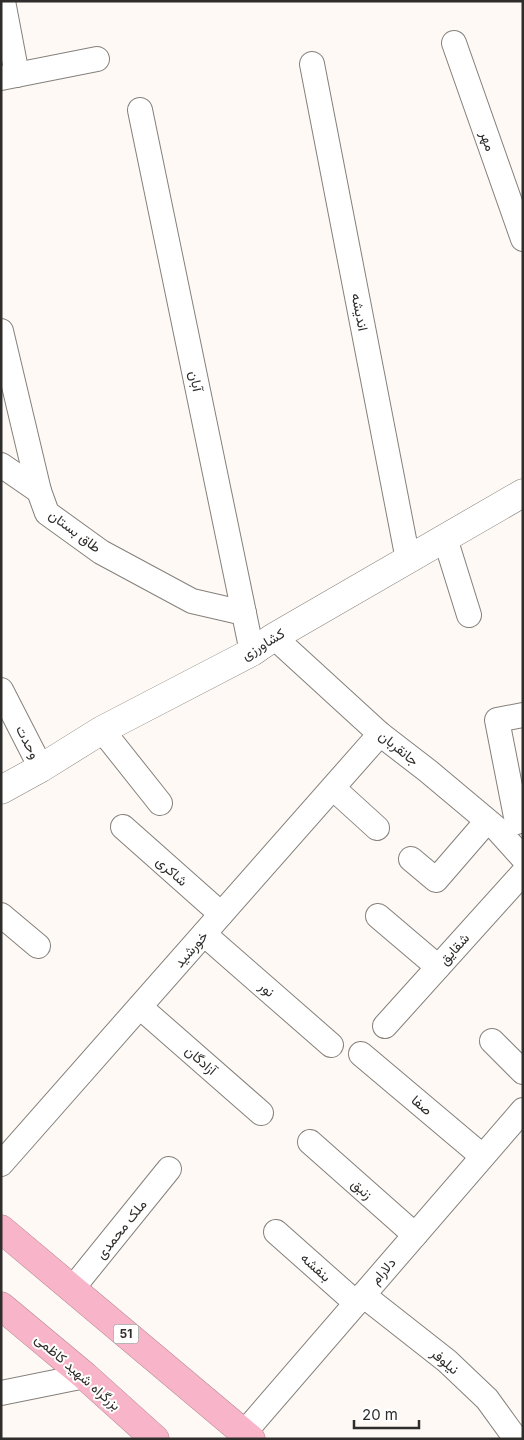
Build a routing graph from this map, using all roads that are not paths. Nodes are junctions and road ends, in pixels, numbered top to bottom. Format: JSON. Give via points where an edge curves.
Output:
{"nodes":[{"id":1,"x":3,"y":1,"type":"edge"},
{"id":2,"x":454,"y":43,"type":"dead end"},
{"id":3,"x":97,"y":59,"type":"dead end"},
{"id":4,"x":312,"y":64,"type":"dead end"},
{"id":5,"x":9,"y":76,"type":"edge"},
{"id":6,"x":140,"y":110,"type":"dead end"},
{"id":7,"x":523,"y":239,"type":"edge"},
{"id":8,"x":1,"y":331,"type":"edge"},
{"id":9,"x":1,"y":465,"type":"edge"},
{"id":10,"x":39,"y":490,"type":"junction"},
{"id":11,"x":522,"y":496,"type":"edge"},
{"id":12,"x":445,"y":538,"type":"junction"},
{"id":13,"x":408,"y":560,"type":"junction"},
{"id":14,"x":244,"y":613,"type":"junction"},
{"id":15,"x":469,"y":616,"type":"dead end"},
{"id":16,"x":274,"y":638,"type":"junction"},
{"id":17,"x":252,"y":652,"type":"junction"},
{"id":18,"x":1,"y":690,"type":"edge"},
{"id":19,"x":523,"y":715,"type":"edge"},
{"id":20,"x":102,"y":730,"type":"junction"},
{"id":21,"x":380,"y":734,"type":"junction"},
{"id":22,"x":41,"y":768,"type":"junction"},
{"id":23,"x":4,"y":784,"type":"edge"},
{"id":24,"x":333,"y":788,"type":"junction"},
{"id":25,"x":160,"y":803,"type":"dead end"},
{"id":26,"x":506,"y":823,"type":"edge"},
{"id":27,"x":122,"y":827,"type":"dead end"},
{"id":28,"x":377,"y":828,"type":"dead end"},
{"id":29,"x":523,"y":858,"type":"edge"},
{"id":30,"x":411,"y":859,"type":"dead end"},
{"id":31,"x":523,"y":872,"type":"edge"},
{"id":32,"x":1,"y":914,"type":"edge"},
{"id":33,"x":221,"y":914,"type":"junction"},
{"id":34,"x":378,"y":916,"type":"dead end"},
{"id":35,"x":204,"y":934,"type":"junction"},
{"id":36,"x":38,"y":946,"type":"dead end"},
{"id":37,"x":438,"y":967,"type":"junction"},
{"id":38,"x":140,"y":1007,"type":"junction"},
{"id":39,"x":385,"y":1026,"type":"dead end"},
{"id":40,"x":492,"y":1041,"type":"dead end"},
{"id":41,"x":330,"y":1045,"type":"dead end"},
{"id":42,"x":361,"y":1054,"type":"dead end"},
{"id":43,"x":523,"y":1072,"type":"edge"},
{"id":44,"x":523,"y":1110,"type":"edge"},
{"id":45,"x":261,"y":1113,"type":"dead end"},
{"id":46,"x":310,"y":1142,"type":"dead end"},
{"id":47,"x":482,"y":1156,"type":"junction"},
{"id":48,"x":1,"y":1164,"type":"edge"},
{"id":49,"x":169,"y":1169,"type":"dead end"},
{"id":50,"x":1,"y":1229,"type":"edge"},
{"id":51,"x":276,"y":1232,"type":"dead end"},
{"id":52,"x":414,"y":1235,"type":"junction"},
{"id":53,"x":72,"y":1288,"type":"junction"},
{"id":54,"x":360,"y":1299,"type":"junction"},
{"id":55,"x":1,"y":1306,"type":"edge"},
{"id":56,"x":84,"y":1376,"type":"junction"},
{"id":57,"x":1,"y":1393,"type":"edge"},
{"id":58,"x":248,"y":1436,"type":"edge"},
{"id":59,"x":154,"y":1439,"type":"edge"},
{"id":60,"x":516,"y":1439,"type":"edge"}],
"edges":[{"from":1,"to":5,"type":"street"},
{"from":2,"to":7,"type":"street","name":"مهر"},
{"from":3,"to":5,"type":"street"},
{"from":4,"to":13,"type":"street","name":"اندیشه"},
{"from":6,"to":14,"type":"street","name":"آبان"},
{"from":8,"to":10,"type":"street","name":"طاق بستان"},
{"from":9,"to":10,"type":"street"},
{"from":10,"to":14,"type":"street","name":"طاق بستان","via":[[47,513],[101,552],[192,601]]},
{"from":11,"to":12,"type":"street","name":"کشاورزی"},
{"from":12,"to":13,"type":"street","name":"کشاورزی"},
{"from":12,"to":15,"type":"street"},
{"from":13,"to":16,"type":"street","name":"کشاورزی"},
{"from":14,"to":17,"type":"street","name":"آبان"},
{"from":16,"to":17,"type":"street","name":"کشاورزی"},
{"from":16,"to":21,"type":"street","name":"جانقربان"},
{"from":17,"to":20,"type":"street","name":"کشاورزی"},
{"from":18,"to":22,"type":"street","name":"وحدت"},
{"from":19,"to":26,"type":"street","via":[[498,720]]},
{"from":20,"to":22,"type":"street","name":"کشاورزی"},
{"from":20,"to":25,"type":"street"},
{"from":21,"to":24,"type":"street","name":"خورشید"},
{"from":21,"to":26,"type":"street","name":"جانقربان","via":[[428,771]]},
{"from":22,"to":23,"type":"street","name":"کشاورزی"},
{"from":24,"to":28,"type":"street"},
{"from":24,"to":33,"type":"street","name":"خورشید"},
{"from":26,"to":29,"type":"street","name":"جانقربان"},
{"from":26,"to":30,"type":"street","via":[[436,880]]},
{"from":27,"to":33,"type":"street","name":"شاکری"},
{"from":31,"to":37,"type":"street","name":"شقایق"},
{"from":32,"to":36,"type":"street"},
{"from":33,"to":35,"type":"street","name":"خورشید"},
{"from":34,"to":37,"type":"street"},
{"from":35,"to":38,"type":"street","name":"خورشید"},
{"from":35,"to":41,"type":"street","name":"نور"},
{"from":37,"to":39,"type":"street","name":"شقایق"},
{"from":38,"to":45,"type":"street","name":"آزادگان"},
{"from":38,"to":48,"type":"street","name":"خورشید"},
{"from":40,"to":43,"type":"street"},
{"from":42,"to":47,"type":"street","name":"صفا"},
{"from":44,"to":47,"type":"street","name":"دلارام"},
{"from":46,"to":52,"type":"street","name":"زنبق"},
{"from":47,"to":52,"type":"street","name":"دلارام"},
{"from":49,"to":53,"type":"street","name":"ملک محمدی"},
{"from":50,"to":53,"type":"highway","number":"51"},
{"from":51,"to":54,"type":"street","name":"بنفشه"},
{"from":52,"to":54,"type":"street","name":"دلارام"},
{"from":53,"to":58,"type":"highway","number":"51"},
{"from":54,"to":58,"type":"street","name":"دلارام"},
{"from":54,"to":60,"type":"street","name":"نیلوفر","via":[[447,1361],[487,1399]]},
{"from":55,"to":56,"type":"highway","name":"بزرگراه شهید کاظمی"},
{"from":56,"to":57,"type":"street"},
{"from":56,"to":59,"type":"highway","name":"بزرگراه شهید کاظمی"}]}
